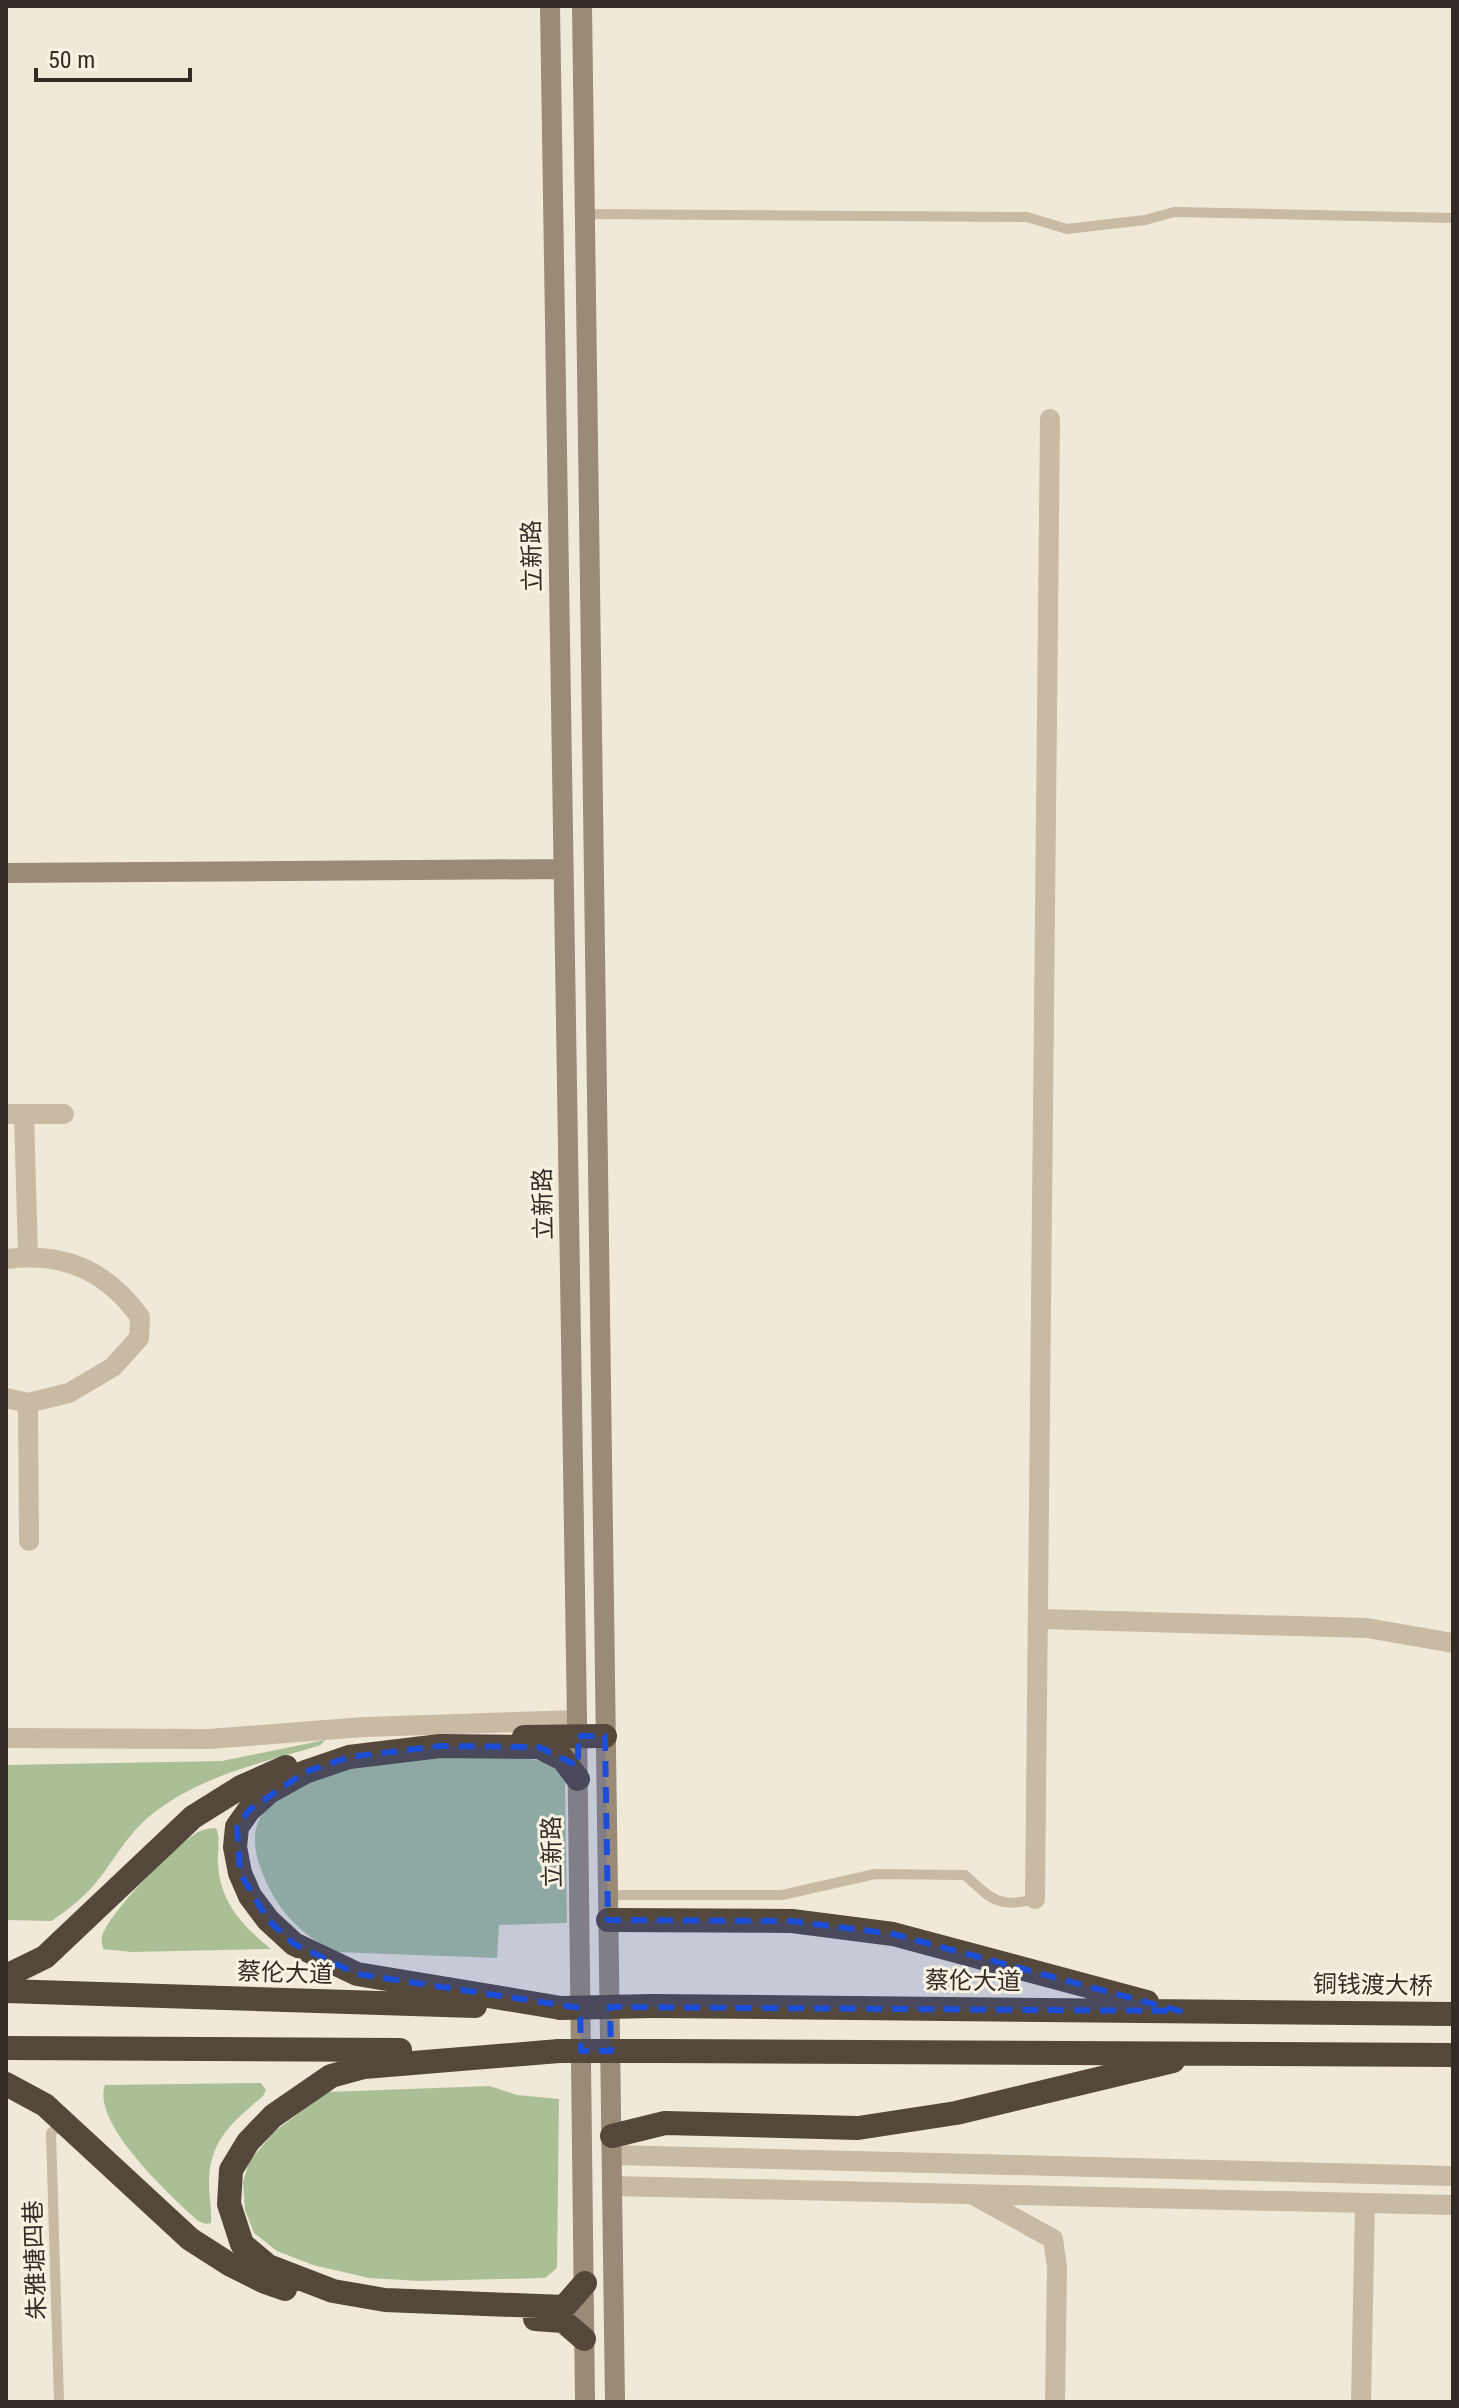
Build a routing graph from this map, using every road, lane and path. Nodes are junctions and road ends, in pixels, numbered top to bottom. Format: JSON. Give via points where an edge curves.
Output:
{"nodes":[{"id":1,"x":550,"y":6,"type":"edge"},
{"id":2,"x":582,"y":6,"type":"edge"},
{"id":3,"x":585,"y":214,"type":"junction"},
{"id":4,"x":1453,"y":218,"type":"edge"},
{"id":5,"x":1050,"y":419,"type":"dead end"},
{"id":6,"x":562,"y":869,"type":"junction"},
{"id":7,"x":6,"y":873,"type":"edge"},
{"id":8,"x":15,"y":1114,"type":"edge"},
{"id":9,"x":64,"y":1114,"type":"dead end"},
{"id":10,"x":28,"y":1256,"type":"junction"},
{"id":11,"x":6,"y":1259,"type":"edge"},
{"id":12,"x":6,"y":1398,"type":"edge"},
{"id":13,"x":28,"y":1403,"type":"junction"},
{"id":14,"x":29,"y":1541,"type":"dead end"},
{"id":15,"x":1040,"y":1619,"type":"junction"},
{"id":16,"x":1453,"y":1643,"type":"edge"},
{"id":17,"x":578,"y":1728,"type":"junction"},
{"id":18,"x":605,"y":1736,"type":"junction"},
{"id":19,"x":6,"y":1738,"type":"edge"},
{"id":20,"x":578,"y":1779,"type":"junction"},
{"id":21,"x":608,"y":1895,"type":"junction"},
{"id":22,"x":1035,"y":1899,"type":"joint"},
{"id":23,"x":608,"y":1920,"type":"junction"},
{"id":24,"x":6,"y":1976,"type":"edge"},
{"id":25,"x":6,"y":1991,"type":"edge"},
{"id":26,"x":561,"y":2008,"type":"junction"},
{"id":27,"x":1180,"y":2011,"type":"junction"},
{"id":28,"x":1293,"y":2012,"type":"joint"},
{"id":29,"x":1453,"y":2014,"type":"edge"},
{"id":30,"x":6,"y":2048,"type":"edge"},
{"id":31,"x":559,"y":2051,"type":"junction"},
{"id":32,"x":1210,"y":2052,"type":"junction"},
{"id":33,"x":1453,"y":2055,"type":"edge"},
{"id":34,"x":6,"y":2084,"type":"edge"},
{"id":35,"x":63,"y":2122,"type":"junction"},
{"id":36,"x":612,"y":2146,"type":"junction"},
{"id":37,"x":1453,"y":2176,"type":"edge"},
{"id":38,"x":613,"y":2186,"type":"junction"},
{"id":39,"x":972,"y":2195,"type":"junction"},
{"id":40,"x":1365,"y":2203,"type":"junction"},
{"id":41,"x":1453,"y":2205,"type":"edge"},
{"id":42,"x":585,"y":2283,"type":"junction"},
{"id":43,"x":584,"y":2339,"type":"junction"},
{"id":44,"x":59,"y":2402,"type":"edge"},
{"id":45,"x":585,"y":2402,"type":"edge"},
{"id":46,"x":615,"y":2402,"type":"edge"},
{"id":47,"x":1055,"y":2402,"type":"edge"},
{"id":48,"x":1361,"y":2402,"type":"edge"}],
"edges":[{"from":1,"to":6,"type":"main road","name":"立新路"},
{"from":2,"to":3,"type":"main road"},
{"from":3,"to":4,"type":"lane","via":[[1027,217],[1067,229],[1174,212]]},
{"from":3,"to":18,"type":"main road"},
{"from":5,"to":15,"type":"street"},
{"from":6,"to":7,"type":"main road"},
{"from":6,"to":17,"type":"main road","name":"立新路"},
{"from":8,"to":9,"type":"street"},
{"from":8,"to":10,"type":"street"},
{"from":10,"to":11,"type":"street"},
{"from":10,"to":13,"type":"street","via":[[94,1273],[122,1292],[140,1317],[139,1338],[113,1367],[69,1393]]},
{"from":12,"to":13,"type":"street"},
{"from":13,"to":14,"type":"street"},
{"from":15,"to":16,"type":"street","via":[[1367,1628]]},
{"from":15,"to":22,"type":"street"},
{"from":17,"to":18,"type":"highway"},
{"from":17,"to":19,"type":"street","via":[[364,1727],[209,1739]]},
{"from":17,"to":20,"type":"main road","name":"立新路"},
{"from":17,"to":24,"type":"highway","via":[[354,1748],[300,1761],[241,1787],[193,1817],[45,1957]]},
{"from":18,"to":21,"type":"main road"},
{"from":20,"to":26,"type":"highway","via":[[563,1759],[539,1747],[440,1746],[349,1757],[269,1792],[237,1827],[235,1847],[250,1896],[294,1944],[357,1974]]},
{"from":20,"to":42,"type":"main road","name":"立新路"},
{"from":21,"to":22,"type":"lane","via":[[782,1895],[875,1874],[965,1875],[993,1900],[1014,1905]]},
{"from":21,"to":23,"type":"main road"},
{"from":23,"to":27,"type":"highway","via":[[792,1921],[893,1934]]},
{"from":23,"to":36,"type":"main road"},
{"from":25,"to":26,"type":"highway","name":"蔡伦大道"},
{"from":26,"to":27,"type":"highway","name":"蔡伦大道","bridge":true},
{"from":27,"to":28,"type":"highway","name":"蔡伦大道"},
{"from":28,"to":29,"type":"highway","name":"铜钱渡大桥"},
{"from":30,"to":31,"type":"highway"},
{"from":31,"to":32,"type":"highway","bridge":true},
{"from":31,"to":42,"type":"highway","via":[[364,2067],[331,2076],[273,2116],[248,2142],[231,2170],[229,2204],[242,2244],[251,2252],[268,2266],[333,2291],[385,2300],[564,2307]]},
{"from":32,"to":33,"type":"highway"},
{"from":32,"to":36,"type":"highway","via":[[956,2113],[858,2128],[665,2123]]},
{"from":34,"to":35,"type":"highway","via":[[45,2105]]},
{"from":35,"to":43,"type":"highway","via":[[190,2239],[265,2282],[353,2306],[563,2321]]},
{"from":35,"to":44,"type":"lane","name":"朱雅塘四巷","via":[[51,2133]]},
{"from":36,"to":37,"type":"street"},
{"from":36,"to":38,"type":"main road"},
{"from":38,"to":39,"type":"street"},
{"from":38,"to":46,"type":"main road"},
{"from":39,"to":40,"type":"street"},
{"from":39,"to":47,"type":"street","via":[[1053,2239]]},
{"from":40,"to":41,"type":"street"},
{"from":40,"to":48,"type":"street"},
{"from":42,"to":43,"type":"main road","name":"立新路"},
{"from":43,"to":45,"type":"main road","name":"立新路"}]}
